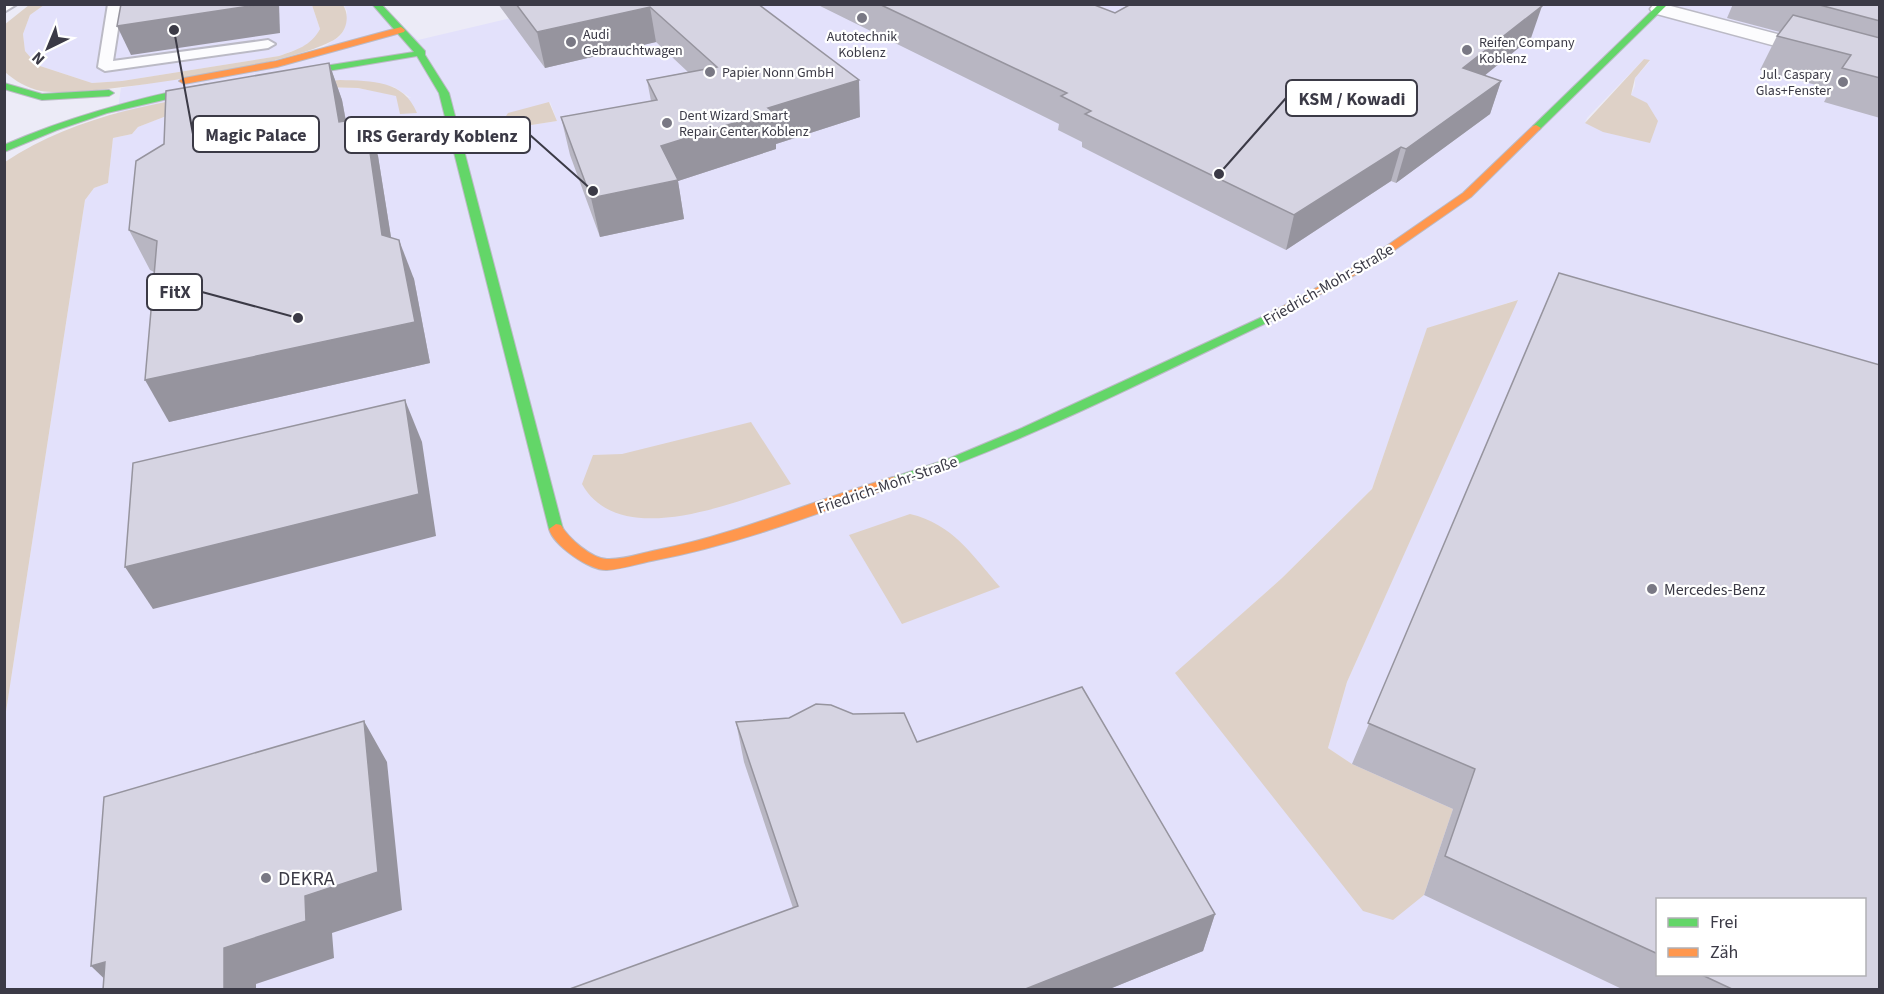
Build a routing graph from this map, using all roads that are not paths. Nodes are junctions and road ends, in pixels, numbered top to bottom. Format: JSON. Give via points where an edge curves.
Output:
{"nodes":[{"id":1,"x":10,"y":4,"type":"edge"},
{"id":2,"x":115,"y":4,"type":"edge"},
{"id":3,"x":376,"y":4,"type":"edge"},
{"id":4,"x":1662,"y":7,"type":"edge"},
{"id":5,"x":4,"y":8,"type":"edge"},
{"id":6,"x":401,"y":30,"type":"junction"},
{"id":7,"x":268,"y":44,"type":"dead end"},
{"id":8,"x":422,"y":53,"type":"junction"},
{"id":9,"x":1880,"y":68,"type":"edge"},
{"id":10,"x":4,"y":86,"type":"edge"},
{"id":11,"x":4,"y":149,"type":"edge"}],
"edges":[{"from":1,"to":5,"type":"lane"},
{"from":2,"to":7,"type":"lane","via":[[105,67]]},
{"from":3,"to":6,"type":"main road","name":"Friedrich-Mohr-Straße"},
{"from":4,"to":8,"type":"main road","name":"Friedrich-Mohr-Straße","via":[[1467,195],[1369,263],[1248,330],[953,462],[681,550],[605,564],[577,552],[557,533],[444,93]]},
{"from":4,"to":9,"type":"street","name":"Friedrich-Mohr-Straße"},
{"from":6,"to":8,"type":"main road","name":"Friedrich-Mohr-Straße"},
{"from":6,"to":10,"type":"main road","via":[[277,64],[125,91],[42,97]]},
{"from":8,"to":11,"type":"main road","via":[[123,104],[73,119]]}]}
